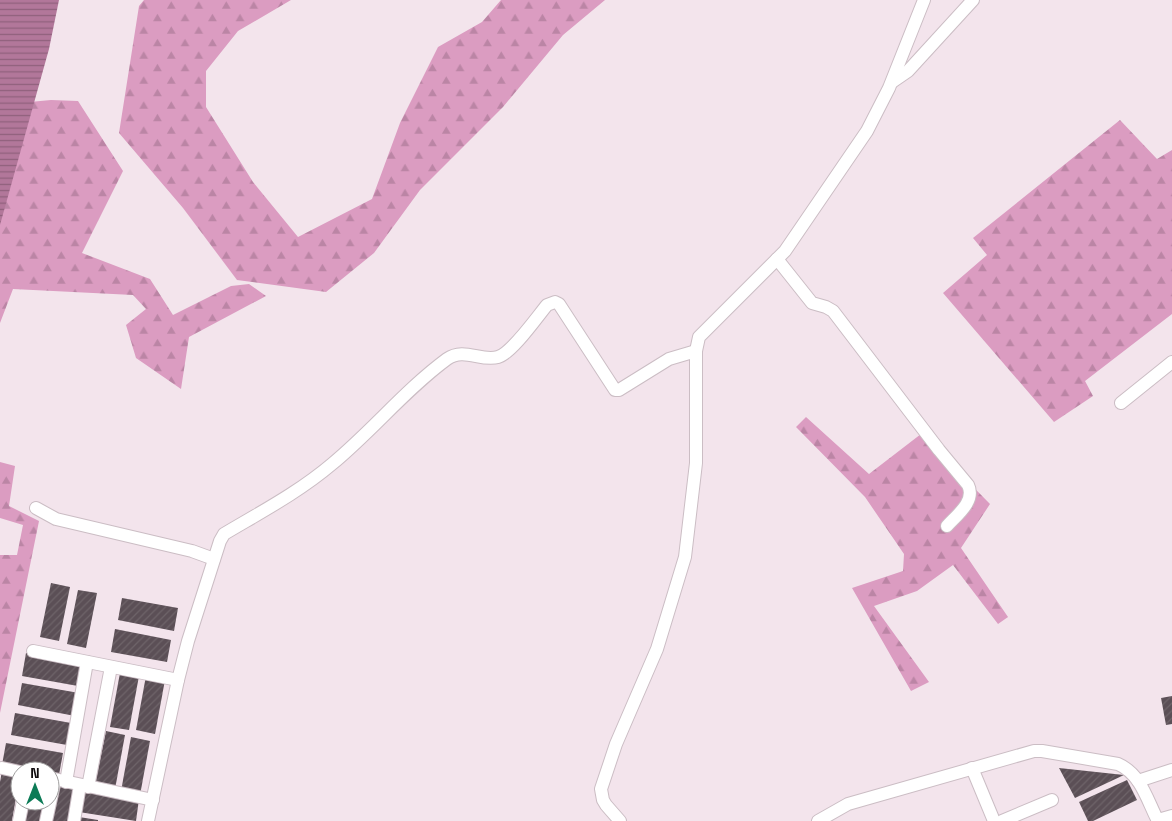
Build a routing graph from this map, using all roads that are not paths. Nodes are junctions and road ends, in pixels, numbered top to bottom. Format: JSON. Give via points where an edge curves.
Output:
{"nodes":[{"id":1,"x":924,"y":0,"type":"edge"},
{"id":2,"x":973,"y":0,"type":"edge"},
{"id":3,"x":892,"y":82,"type":"junction"},
{"id":4,"x":777,"y":259,"type":"junction"},
{"id":5,"x":696,"y":351,"type":"junction"},
{"id":6,"x":1172,"y":362,"type":"edge"},
{"id":7,"x":1121,"y":403,"type":"dead end"},
{"id":8,"x":36,"y":508,"type":"dead end"},
{"id":9,"x":947,"y":526,"type":"dead end"},
{"id":10,"x":214,"y":559,"type":"junction"},
{"id":11,"x":33,"y":651,"type":"dead end"},
{"id":12,"x":87,"y":662,"type":"junction"},
{"id":13,"x":110,"y":666,"type":"junction"},
{"id":14,"x":178,"y":680,"type":"junction"},
{"id":15,"x":2,"y":768,"type":"dead end"},
{"id":16,"x":60,"y":768,"type":"edge"},
{"id":17,"x":972,"y":768,"type":"junction"},
{"id":18,"x":10,"y":770,"type":"edge"},
{"id":19,"x":1172,"y":770,"type":"edge"},
{"id":20,"x":60,"y":781,"type":"edge"},
{"id":21,"x":1138,"y":781,"type":"junction"},
{"id":22,"x":84,"y":786,"type":"junction"},
{"id":23,"x":152,"y":800,"type":"junction"},
{"id":24,"x":1052,"y":800,"type":"dead end"},
{"id":25,"x":1172,"y":816,"type":"edge"},
{"id":26,"x":74,"y":821,"type":"edge"},
{"id":27,"x":148,"y":821,"type":"edge"},
{"id":28,"x":620,"y":821,"type":"edge"},
{"id":29,"x":818,"y":821,"type":"edge"},
{"id":30,"x":994,"y":821,"type":"edge"},
{"id":31,"x":1002,"y":821,"type":"edge"},
{"id":32,"x":1158,"y":821,"type":"edge"}],
"edges":[{"from":1,"to":3,"type":"street"},
{"from":2,"to":3,"type":"street","via":[[908,71]]},
{"from":3,"to":4,"type":"street","via":[[867,131]]},
{"from":4,"to":5,"type":"street","via":[[700,334]]},
{"from":4,"to":9,"type":"street","via":[[812,303],[833,311],[968,485],[969,500]]},
{"from":5,"to":10,"type":"street","via":[[669,359],[615,390],[560,304],[550,303],[500,357],[460,354],[449,358],[415,385],[323,472],[224,534]]},
{"from":5,"to":28,"type":"street","via":[[696,463],[685,557],[657,649],[616,744],[601,789],[603,800]]},
{"from":6,"to":7,"type":"street"},
{"from":8,"to":10,"type":"street","via":[[56,519]]},
{"from":10,"to":14,"type":"street","via":[[194,615]]},
{"from":11,"to":12,"type":"street"},
{"from":12,"to":13,"type":"street"},
{"from":12,"to":16,"type":"street"},
{"from":13,"to":14,"type":"street"},
{"from":13,"to":22,"type":"street"},
{"from":14,"to":23,"type":"street"},
{"from":15,"to":18,"type":"street"},
{"from":17,"to":21,"type":"street","via":[[1042,751],[1118,764],[1133,773]]},
{"from":17,"to":29,"type":"street","via":[[848,804]]},
{"from":17,"to":30,"type":"street"},
{"from":19,"to":21,"type":"street"},
{"from":20,"to":22,"type":"street"},
{"from":21,"to":32,"type":"street"},
{"from":22,"to":23,"type":"street"},
{"from":22,"to":26,"type":"street"},
{"from":23,"to":27,"type":"street"},
{"from":24,"to":31,"type":"street"},
{"from":25,"to":32,"type":"street"}]}
